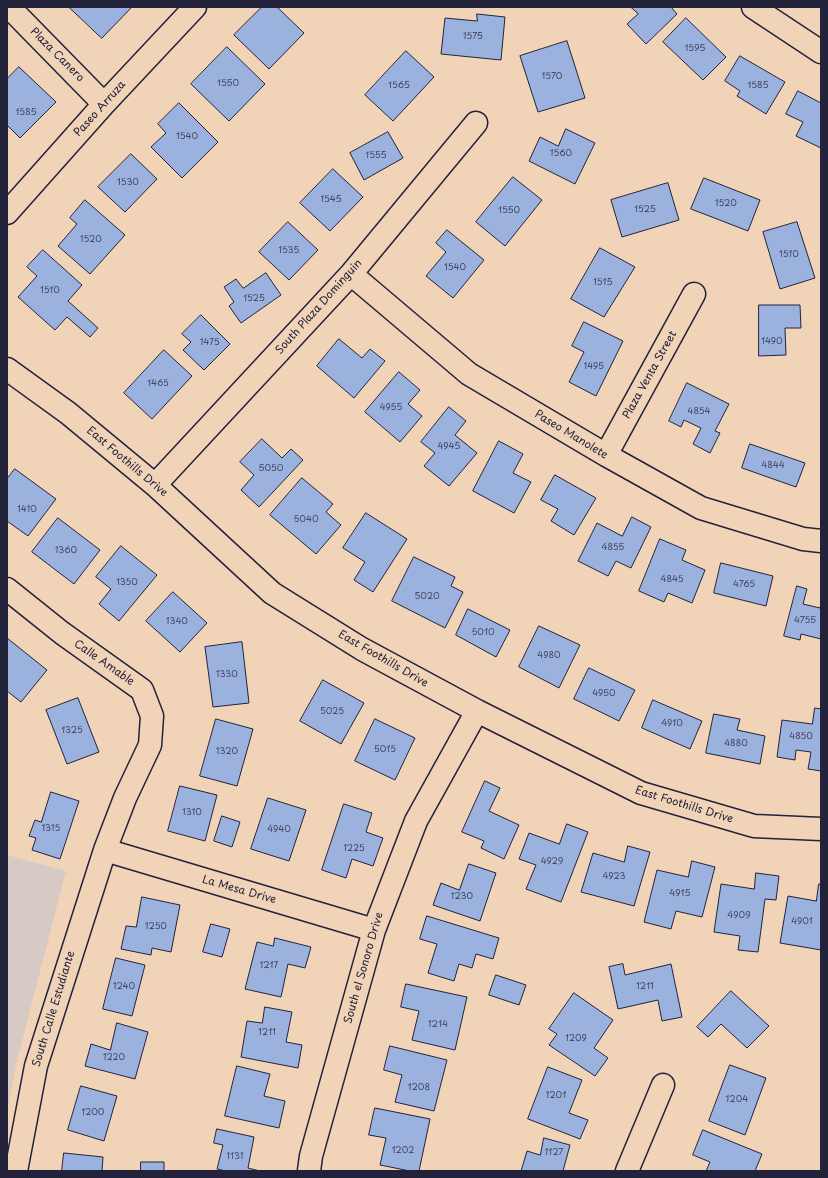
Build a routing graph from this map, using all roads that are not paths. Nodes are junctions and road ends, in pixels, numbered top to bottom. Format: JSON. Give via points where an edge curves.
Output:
{"nodes":[{"id":1,"x":9,"y":7,"type":"edge"},
{"id":2,"x":195,"y":7,"type":"edge"},
{"id":3,"x":753,"y":7,"type":"edge"},
{"id":4,"x":821,"y":52,"type":"edge"},
{"id":5,"x":104,"y":104,"type":"junction"},
{"id":6,"x":476,"y":123,"type":"dead end"},
{"id":7,"x":7,"y":213,"type":"edge"},
{"id":8,"x":351,"y":274,"type":"junction"},
{"id":9,"x":694,"y":294,"type":"dead end"},
{"id":10,"x":7,"y":369,"type":"edge"},
{"id":11,"x":606,"y":455,"type":"junction"},
{"id":12,"x":156,"y":485,"type":"junction"},
{"id":13,"x":821,"y":541,"type":"edge"},
{"id":14,"x":7,"y":589,"type":"edge"},
{"id":15,"x":477,"y":711,"type":"junction"},
{"id":16,"x":821,"y":829,"type":"edge"},
{"id":17,"x":105,"y":850,"type":"junction"},
{"id":18,"x":374,"y":930,"type":"junction"},
{"id":19,"x":663,"y":1084,"type":"dead end"},
{"id":20,"x":16,"y":1171,"type":"edge"},
{"id":21,"x":309,"y":1171,"type":"edge"},
{"id":22,"x":627,"y":1171,"type":"edge"}],
"edges":[{"from":1,"to":5,"type":"street","name":"Plaza Canero"},
{"from":2,"to":5,"type":"street","name":"Paseo Arruza"},
{"from":3,"to":4,"type":"street"},
{"from":5,"to":7,"type":"street","name":"Paseo Arruza"},
{"from":6,"to":8,"type":"street","name":"South Plaza Dominguin"},
{"from":8,"to":11,"type":"street","name":"Paseo Manolete","via":[[469,374]]},
{"from":8,"to":12,"type":"street","name":"South Plaza Dominguin"},
{"from":9,"to":11,"type":"street","name":"Plaza Venta Street"},
{"from":10,"to":12,"type":"street","name":"East Foothills Drive","via":[[68,413]]},
{"from":11,"to":13,"type":"street","name":"Paseo Manolete","via":[[701,508],[802,540]]},
{"from":12,"to":15,"type":"street","name":"East Foothills Drive","via":[[272,593],[362,648]]},
{"from":14,"to":17,"type":"street","name":"Calle Amable","via":[[62,633],[142,690],[152,716],[150,745]]},
{"from":15,"to":16,"type":"street","name":"East Foothills Drive","via":[[641,793],[754,826]]},
{"from":15,"to":18,"type":"street","name":"South el Sonoro Drive","via":[[416,821]]},
{"from":17,"to":18,"type":"street","name":"La Mesa Drive"},
{"from":17,"to":20,"type":"street","name":"South Calle Estudiante","via":[[36,1066]]},
{"from":18,"to":21,"type":"street","name":"South el Sonoro Drive"},
{"from":19,"to":22,"type":"street"}]}
